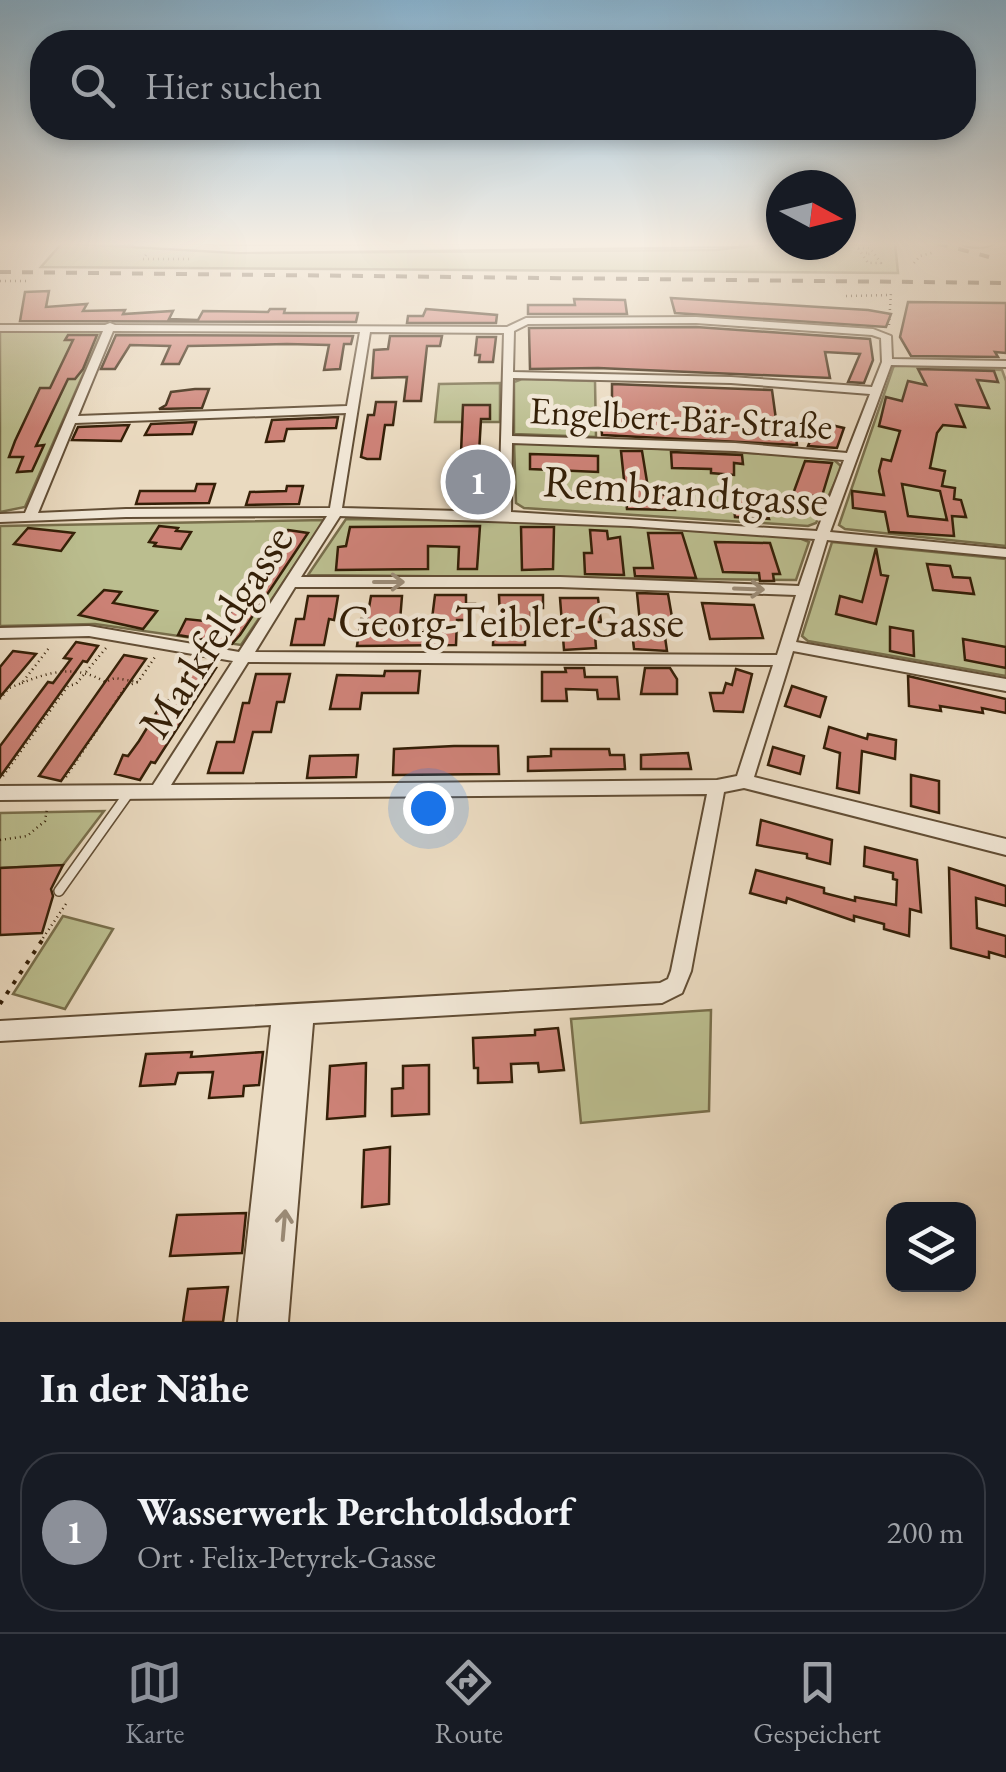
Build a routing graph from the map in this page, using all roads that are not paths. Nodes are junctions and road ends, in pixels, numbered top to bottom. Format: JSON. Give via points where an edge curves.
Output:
{"nodes":[{"id":1,"x":110,"y":326,"type":"junction"},
{"id":2,"x":0,"y":328,"type":"edge"},
{"id":3,"x":366,"y":329,"type":"junction"},
{"id":4,"x":508,"y":330,"type":"junction"},
{"id":5,"x":887,"y":362,"type":"junction"},
{"id":6,"x":1006,"y":365,"type":"edge"},
{"id":7,"x":510,"y":375,"type":"junction"},
{"id":8,"x":877,"y":391,"type":"junction"},
{"id":9,"x":352,"y":409,"type":"junction"},
{"id":10,"x":69,"y":420,"type":"junction"},
{"id":11,"x":507,"y":439,"type":"junction"},
{"id":12,"x":852,"y":457,"type":"junction"},
{"id":13,"x":335,"y":513,"type":"junction"},
{"id":14,"x":504,"y":513,"type":"junction"},
{"id":15,"x":30,"y":517,"type":"junction"},
{"id":16,"x":0,"y":518,"type":"edge"},
{"id":17,"x":823,"y":533,"type":"junction"},
{"id":18,"x":1006,"y":552,"type":"edge"},
{"id":19,"x":292,"y":582,"type":"junction"},
{"id":20,"x":804,"y":591,"type":"junction"},
{"id":21,"x":2,"y":635,"type":"edge"},
{"id":22,"x":783,"y":652,"type":"junction"},
{"id":23,"x":240,"y":657,"type":"junction"},
{"id":24,"x":1006,"y":685,"type":"edge"},
{"id":25,"x":744,"y":780,"type":"junction"},
{"id":26,"x":717,"y":787,"type":"junction"},
{"id":27,"x":131,"y":790,"type":"junction"},
{"id":28,"x":159,"y":790,"type":"junction"},
{"id":29,"x":0,"y":793,"type":"edge"},
{"id":30,"x":1006,"y":847,"type":"edge"},
{"id":31,"x":59,"y":891,"type":"dead end"},
{"id":32,"x":292,"y":1017,"type":"junction"},
{"id":33,"x":0,"y":1031,"type":"edge"},
{"id":34,"x":250,"y":1322,"type":"edge"},
{"id":35,"x":276,"y":1322,"type":"edge"}],
"edges":[{"from":1,"to":2,"type":"street"},
{"from":1,"to":3,"type":"street"},
{"from":1,"to":10,"type":"street"},
{"from":3,"to":4,"type":"street"},
{"from":3,"to":9,"type":"street"},
{"from":4,"to":5,"type":"street","via":[[526,321],[696,320],[873,332],[886,336]]},
{"from":4,"to":7,"type":"street"},
{"from":5,"to":6,"type":"street"},
{"from":5,"to":8,"type":"street"},
{"from":7,"to":8,"type":"street"},
{"from":7,"to":11,"type":"street"},
{"from":8,"to":12,"type":"street"},
{"from":9,"to":10,"type":"street"},
{"from":9,"to":13,"type":"street"},
{"from":10,"to":15,"type":"street"},
{"from":11,"to":12,"type":"street","name":"Engelbert-Bär-Straße"},
{"from":11,"to":14,"type":"street"},
{"from":12,"to":17,"type":"street"},
{"from":13,"to":14,"type":"street","name":"Rembrandtgasse"},
{"from":13,"to":15,"type":"street","name":"Rembrandtgasse"},
{"from":13,"to":19,"type":"street","name":"Markfeldgasse"},
{"from":14,"to":17,"type":"street","name":"Rembrandtgasse"},
{"from":15,"to":16,"type":"street","name":"Rembrandtgasse"},
{"from":17,"to":18,"type":"street","name":"Rembrandtgasse"},
{"from":17,"to":20,"type":"street"},
{"from":19,"to":20,"type":"street","one_way":true},
{"from":19,"to":23,"type":"street","name":"Markfeldgasse"},
{"from":20,"to":22,"type":"street"},
{"from":21,"to":23,"type":"street","name":"Georg-Teibler-Gasse","via":[[62,630]]},
{"from":22,"to":23,"type":"street","name":"Georg-Teibler-Gasse"},
{"from":22,"to":24,"type":"street","name":"Georg-Teibler-Gasse"},
{"from":22,"to":25,"type":"street"},
{"from":23,"to":28,"type":"street","name":"Markfeldgasse"},
{"from":25,"to":26,"type":"street"},
{"from":25,"to":30,"type":"street"},
{"from":26,"to":28,"type":"street"},
{"from":26,"to":32,"type":"street","via":[[675,986],[662,993]]},
{"from":27,"to":28,"type":"street"},
{"from":27,"to":29,"type":"street"},
{"from":27,"to":31,"type":"lane"},
{"from":32,"to":33,"type":"street"},
{"from":32,"to":34,"type":"street"},
{"from":35,"to":32,"type":"street","one_way":true}]}
